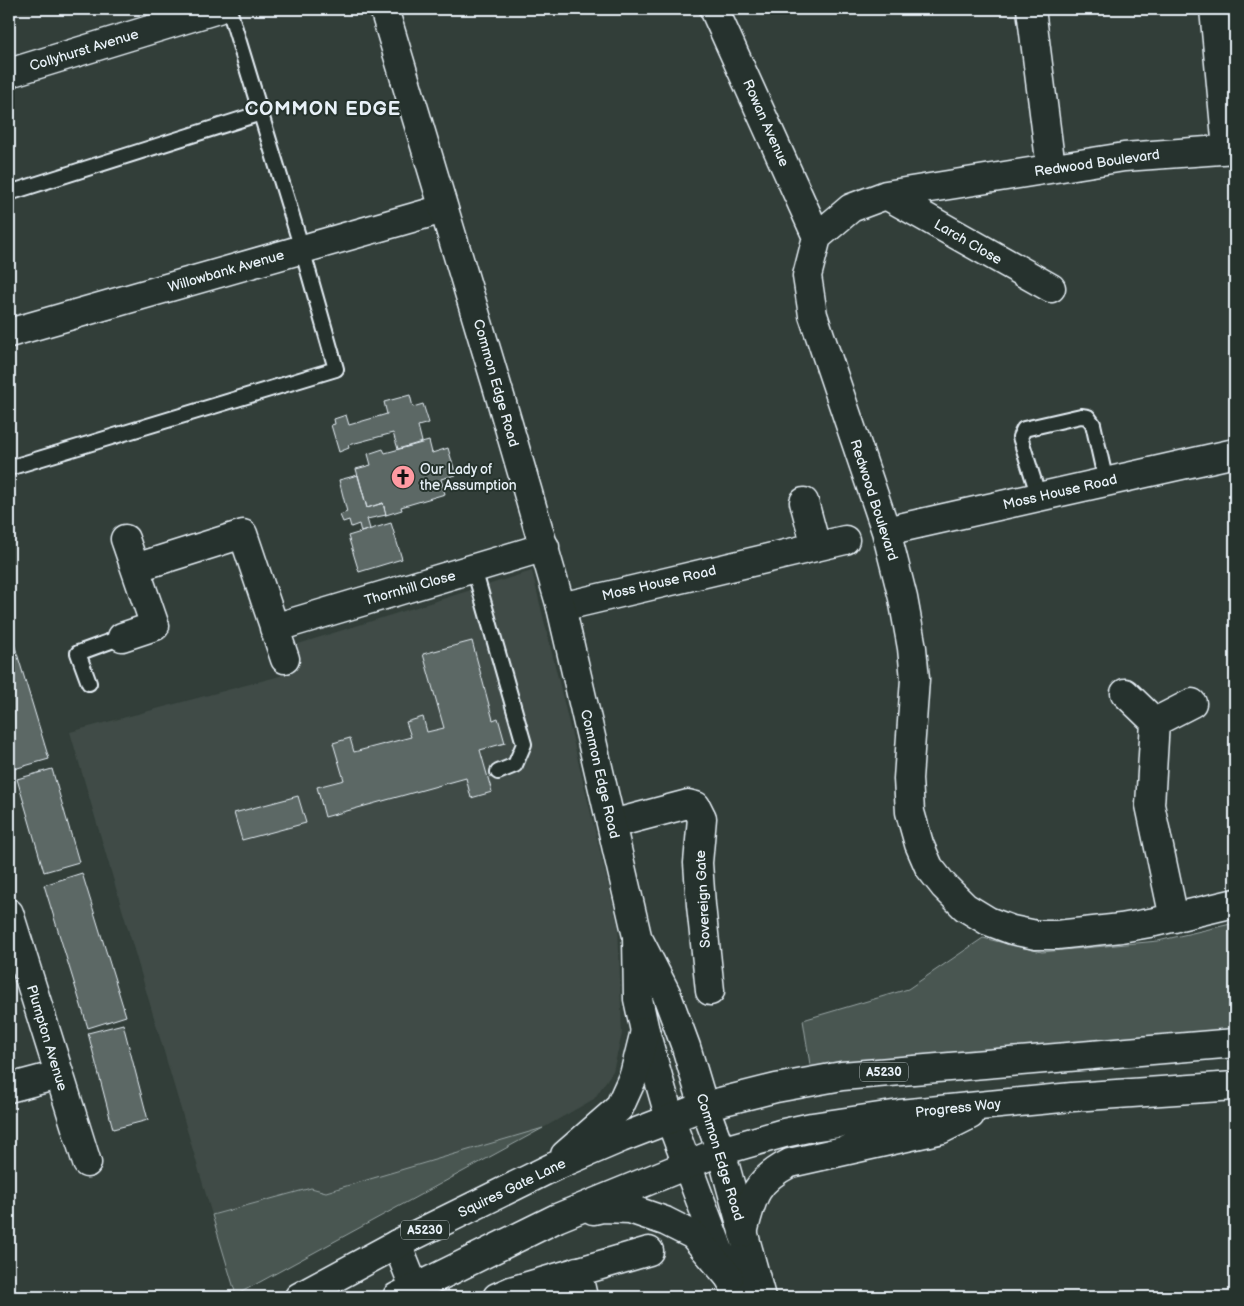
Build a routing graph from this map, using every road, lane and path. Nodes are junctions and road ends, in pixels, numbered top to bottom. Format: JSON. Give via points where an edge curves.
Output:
{"nodes":[{"id":1,"x":218,"y":9,"type":"edge"},
{"id":2,"x":230,"y":9,"type":"edge"},
{"id":3,"x":384,"y":9,"type":"edge"},
{"id":4,"x":714,"y":9,"type":"edge"},
{"id":5,"x":1031,"y":9,"type":"edge"},
{"id":6,"x":1214,"y":9,"type":"edge"},
{"id":7,"x":9,"y":74,"type":"edge"},
{"id":8,"x":261,"y":113,"type":"junction"},
{"id":9,"x":1231,"y":149,"type":"edge"},
{"id":10,"x":1051,"y":168,"type":"junction"},
{"id":11,"x":9,"y":194,"type":"edge"},
{"id":12,"x":886,"y":195,"type":"junction"},
{"id":13,"x":443,"y":209,"type":"junction"},
{"id":14,"x":817,"y":237,"type":"junction"},
{"id":15,"x":302,"y":249,"type":"junction"},
{"id":16,"x":1051,"y":288,"type":"dead end"},
{"id":17,"x":9,"y":333,"type":"edge"},
{"id":18,"x":1235,"y":453,"type":"edge"},
{"id":19,"x":9,"y":468,"type":"edge"},
{"id":20,"x":1106,"y":482,"type":"junction"},
{"id":21,"x":1039,"y":497,"type":"junction"},
{"id":22,"x":804,"y":502,"type":"dead end"},
{"id":23,"x":886,"y":531,"type":"junction"},
{"id":24,"x":125,"y":539,"type":"dead end"},
{"id":25,"x":845,"y":540,"type":"dead end"},
{"id":26,"x":816,"y":546,"type":"junction"},
{"id":27,"x":545,"y":547,"type":"junction"},
{"id":28,"x":135,"y":568,"type":"junction"},
{"id":29,"x":474,"y":569,"type":"junction"},
{"id":30,"x":561,"y":607,"type":"junction"},
{"id":31,"x":274,"y":628,"type":"junction"},
{"id":32,"x":122,"y":637,"type":"joint"},
{"id":33,"x":285,"y":659,"type":"dead end"},
{"id":34,"x":89,"y":683,"type":"dead end"},
{"id":35,"x":1124,"y":693,"type":"dead end"},
{"id":36,"x":1192,"y":703,"type":"dead end"},
{"id":37,"x":1156,"y":722,"type":"junction"},
{"id":38,"x":498,"y":772,"type":"dead end"},
{"id":39,"x":612,"y":824,"type":"junction"},
{"id":40,"x":1235,"y":903,"type":"edge"},
{"id":41,"x":9,"y":913,"type":"edge"},
{"id":42,"x":1174,"y":918,"type":"junction"},
{"id":43,"x":637,"y":936,"type":"junction"},
{"id":44,"x":710,"y":991,"type":"dead end"},
{"id":45,"x":645,"y":1032,"type":"junction"},
{"id":46,"x":1235,"y":1043,"type":"edge"},
{"id":47,"x":58,"y":1075,"type":"junction"},
{"id":48,"x":1235,"y":1086,"type":"edge"},
{"id":49,"x":9,"y":1088,"type":"edge"},
{"id":50,"x":990,"y":1105,"type":"junction"},
{"id":51,"x":704,"y":1106,"type":"junction"},
{"id":52,"x":670,"y":1119,"type":"junction"},
{"id":53,"x":721,"y":1151,"type":"junction"},
{"id":54,"x":87,"y":1163,"type":"dead end"},
{"id":55,"x":687,"y":1164,"type":"junction"},
{"id":56,"x":553,"y":1167,"type":"junction"},
{"id":57,"x":557,"y":1218,"type":"junction"},
{"id":58,"x":743,"y":1233,"type":"junction"},
{"id":59,"x":397,"y":1244,"type":"junction"},
{"id":60,"x":649,"y":1251,"type":"dead end"},
{"id":61,"x":580,"y":1284,"type":"edge"},
{"id":62,"x":735,"y":1287,"type":"edge"},
{"id":63,"x":410,"y":1294,"type":"edge"},
{"id":64,"x":299,"y":1297,"type":"edge"},
{"id":65,"x":497,"y":1297,"type":"edge"},
{"id":66,"x":761,"y":1297,"type":"edge"}],
"edges":[{"from":1,"to":7,"type":"street","name":"Collyhurst Avenue"},
{"from":2,"to":8,"type":"lane"},
{"from":3,"to":13,"type":"street","name":"Common Edge Road"},
{"from":4,"to":14,"type":"street","name":"Rowan Avenue"},
{"from":5,"to":10,"type":"street"},
{"from":6,"to":9,"type":"street"},
{"from":8,"to":11,"type":"lane"},
{"from":8,"to":15,"type":"lane"},
{"from":9,"to":10,"type":"street","name":"Redwood Boulevard","via":[[1124,157]]},
{"from":10,"to":12,"type":"street","name":"Redwood Boulevard"},
{"from":12,"to":14,"type":"street","name":"Redwood Boulevard","via":[[851,208]]},
{"from":12,"to":16,"type":"street","name":"Larch Close"},
{"from":13,"to":15,"type":"street","name":"Willowbank Avenue"},
{"from":13,"to":27,"type":"street","name":"Common Edge Road"},
{"from":14,"to":23,"type":"street","name":"Redwood Boulevard","via":[[807,276],[812,315]]},
{"from":15,"to":17,"type":"street","name":"Willowbank Avenue"},
{"from":15,"to":19,"type":"lane","via":[[336,370]]},
{"from":18,"to":20,"type":"street","name":"Moss House Road"},
{"from":20,"to":21,"type":"street","name":"Moss House Road"},
{"from":20,"to":21,"type":"lane","via":[[1093,424],[1088,417],[1081,416],[1024,430],[1020,437]]},
{"from":21,"to":23,"type":"street","name":"Moss House Road"},
{"from":22,"to":26,"type":"street"},
{"from":23,"to":42,"type":"street","name":"Redwood Boulevard","via":[[912,648],[910,812],[929,867],[965,907],[1012,930],[1036,935],[1121,928]]},
{"from":24,"to":28,"type":"street"},
{"from":25,"to":26,"type":"street","name":"Moss House Road"},
{"from":26,"to":30,"type":"street","name":"Moss House Road"},
{"from":27,"to":29,"type":"street","name":"Thornhill Close"},
{"from":27,"to":30,"type":"street","name":"Common Edge Road"},
{"from":28,"to":31,"type":"street","via":[[243,534]]},
{"from":28,"to":32,"type":"street","via":[[155,626]]},
{"from":29,"to":31,"type":"street","name":"Thornhill Close"},
{"from":29,"to":38,"type":"lane","via":[[524,744],[515,765]]},
{"from":30,"to":39,"type":"street","name":"Common Edge Road"},
{"from":31,"to":33,"type":"street"},
{"from":32,"to":34,"type":"lane","via":[[78,653]]},
{"from":35,"to":37,"type":"street"},
{"from":36,"to":37,"type":"street"},
{"from":37,"to":42,"type":"street","via":[[1150,805]]},
{"from":39,"to":43,"type":"street","name":"Common Edge Road"},
{"from":39,"to":44,"type":"street","name":"Sovereign Gate","via":[[688,804],[696,806],[700,812],[698,863]]},
{"from":40,"to":42,"type":"street","name":"Redwood Boulevard"},
{"from":41,"to":47,"type":"street","name":"Plumpton Avenue"},
{"from":43,"to":45,"type":"street","name":"Common Edge Road","via":[[638,999]]},
{"from":43,"to":51,"type":"street","name":"Common Edge Road","via":[[666,993]]},
{"from":45,"to":52,"type":"street","name":"Common Edge Road"},
{"from":45,"to":56,"type":"street","via":[[634,1076],[619,1108]]},
{"from":46,"to":51,"type":"street","number":"A5230","via":[[842,1076]]},
{"from":47,"to":49,"type":"street"},
{"from":47,"to":54,"type":"street","name":"Plumpton Avenue"},
{"from":48,"to":50,"type":"street","name":"Progress Way"},
{"from":50,"to":53,"type":"street","name":"Progress Way","via":[[812,1127]]},
{"from":50,"to":58,"type":"street","via":[[942,1129],[790,1163],[761,1185],[752,1199]]},
{"from":51,"to":52,"type":"street","name":"Squires Gate Lane","number":"A5230"},
{"from":51,"to":53,"type":"street","name":"Common Edge Road"},
{"from":52,"to":55,"type":"street","name":"Common Edge Road"},
{"from":52,"to":56,"type":"street","name":"Squires Gate Lane","number":"A5230"},
{"from":53,"to":55,"type":"street","name":"Progress Way"},
{"from":53,"to":58,"type":"street","name":"Common Edge Road"},
{"from":55,"to":57,"type":"street"},
{"from":55,"to":62,"type":"street","name":"Common Edge Road"},
{"from":56,"to":59,"type":"street","name":"Squires Gate Lane","number":"A5230"},
{"from":57,"to":62,"type":"street","via":[[602,1208],[630,1209],[665,1221],[693,1235]]},
{"from":57,"to":63,"type":"street"},
{"from":58,"to":66,"type":"street","name":"Common Edge Road"},
{"from":59,"to":63,"type":"street"},
{"from":59,"to":64,"type":"street","name":"Squires Gate Lane","number":"A5230"},
{"from":60,"to":61,"type":"street"},
{"from":61,"to":65,"type":"street","via":[[511,1291]]}]}
